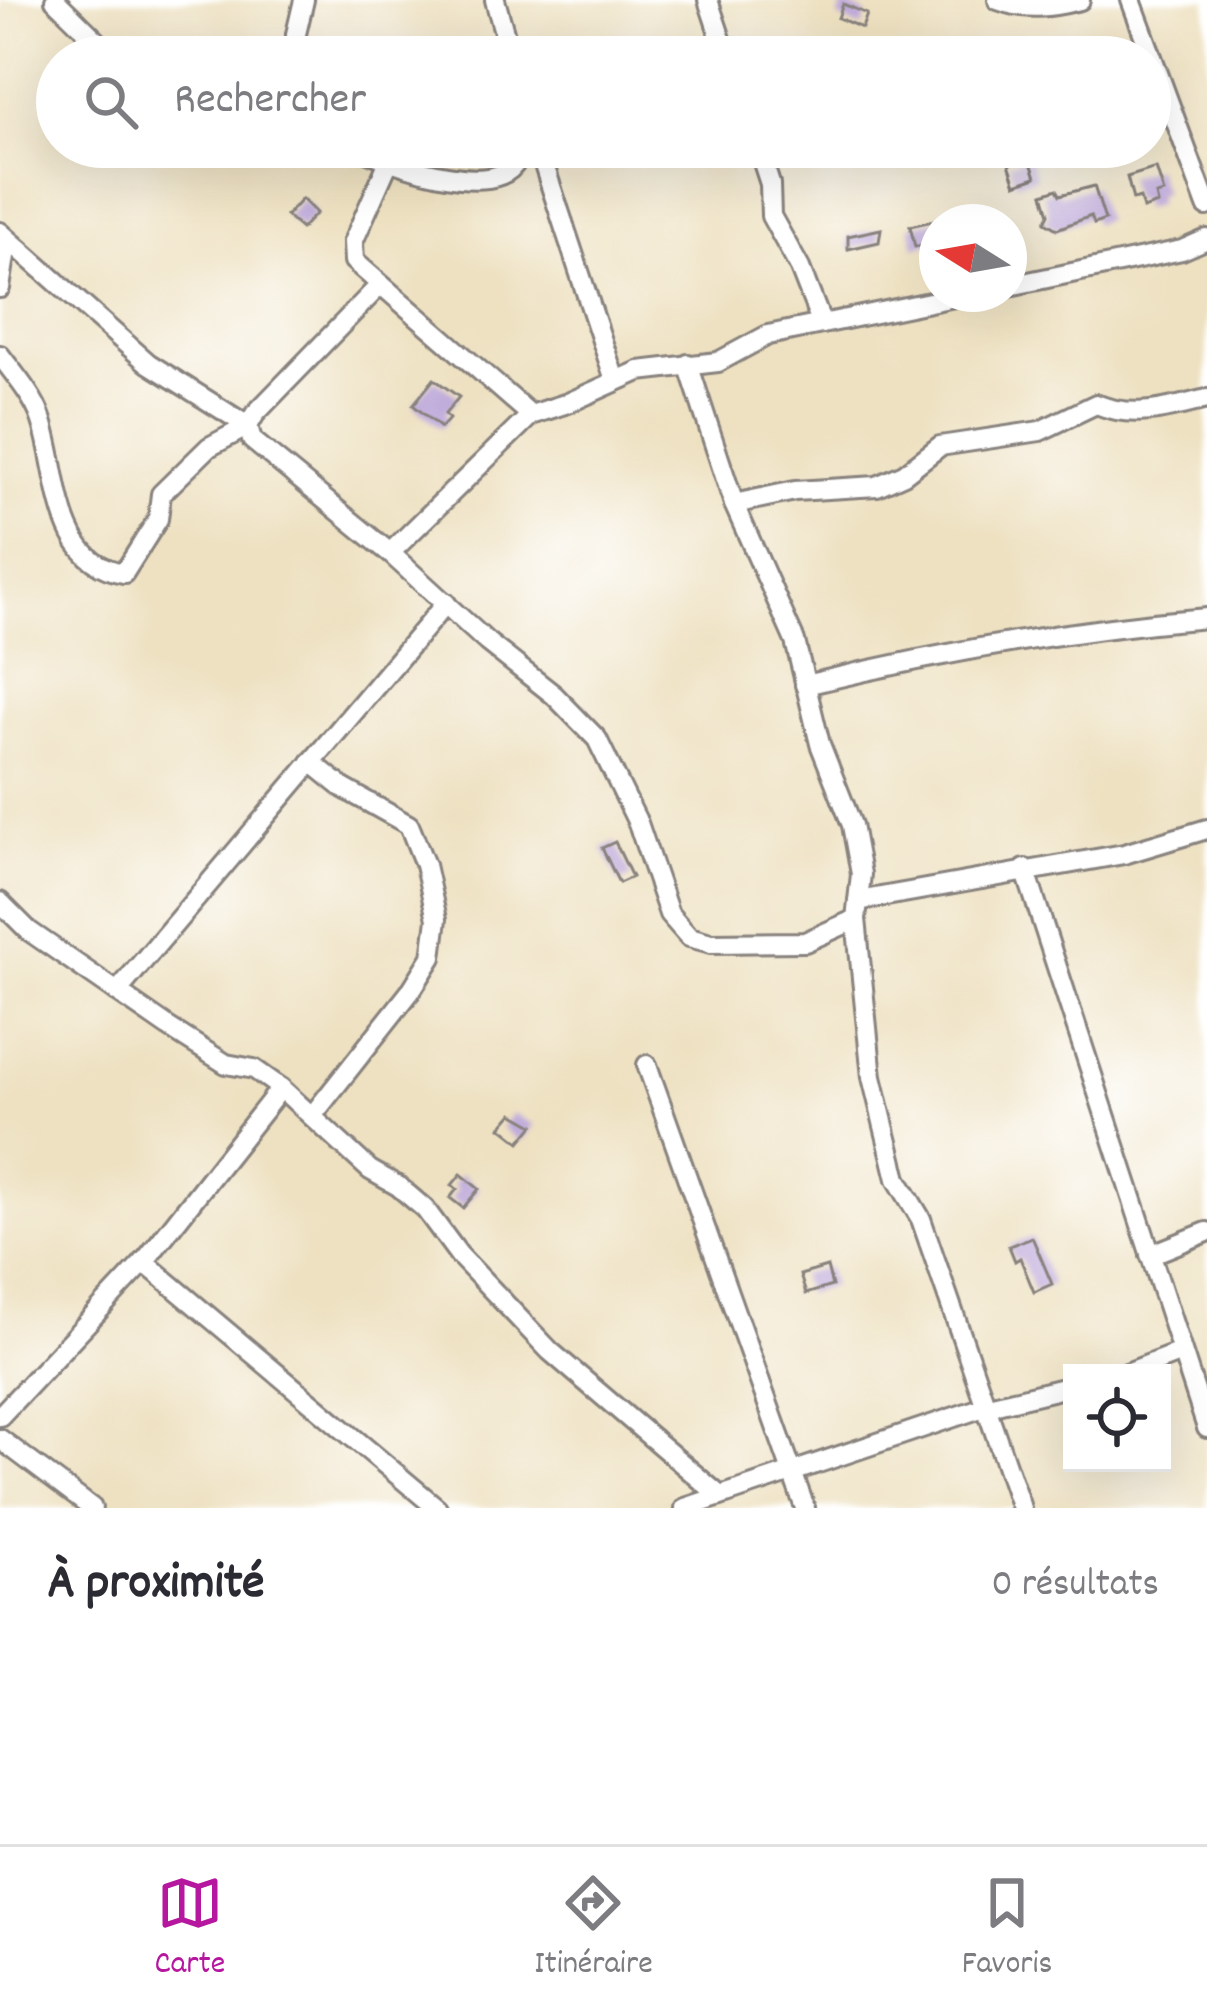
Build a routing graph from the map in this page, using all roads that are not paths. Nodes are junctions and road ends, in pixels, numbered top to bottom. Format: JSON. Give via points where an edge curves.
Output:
{"nodes":[{"id":1,"x":55,"y":0,"type":"edge"},
{"id":2,"x":304,"y":0,"type":"edge"},
{"id":3,"x":495,"y":0,"type":"edge"},
{"id":4,"x":709,"y":0,"type":"edge"},
{"id":5,"x":998,"y":0,"type":"edge"},
{"id":6,"x":1081,"y":0,"type":"edge"},
{"id":7,"x":1131,"y":0,"type":"edge"},
{"id":8,"x":93,"y":36,"type":"edge"},
{"id":9,"x":296,"y":36,"type":"edge"},
{"id":10,"x":505,"y":36,"type":"edge"},
{"id":11,"x":720,"y":36,"type":"edge"},
{"id":12,"x":1144,"y":36,"type":"edge"},
{"id":13,"x":1171,"y":108,"type":"edge"},
{"id":14,"x":386,"y":168,"type":"edge"},
{"id":15,"x":418,"y":168,"type":"edge"},
{"id":16,"x":507,"y":168,"type":"edge"},
{"id":17,"x":545,"y":168,"type":"edge"},
{"id":18,"x":765,"y":168,"type":"edge"},
{"id":19,"x":1207,"y":206,"type":"edge"},
{"id":20,"x":0,"y":233,"type":"edge"},
{"id":21,"x":1207,"y":239,"type":"edge"},
{"id":22,"x":1027,"y":282,"type":"edge"},
{"id":23,"x":379,"y":286,"type":"junction"},
{"id":24,"x":0,"y":289,"type":"edge"},
{"id":25,"x":919,"y":304,"type":"edge"},
{"id":26,"x":822,"y":324,"type":"junction"},
{"id":27,"x":0,"y":356,"type":"edge"},
{"id":28,"x":688,"y":364,"type":"junction"},
{"id":29,"x":615,"y":380,"type":"junction"},
{"id":30,"x":1207,"y":399,"type":"edge"},
{"id":31,"x":531,"y":415,"type":"junction"},
{"id":32,"x":248,"y":426,"type":"junction"},
{"id":33,"x":734,"y":504,"type":"junction"},
{"id":34,"x":390,"y":553,"type":"junction"},
{"id":35,"x":446,"y":602,"type":"junction"},
{"id":36,"x":1207,"y":618,"type":"edge"},
{"id":37,"x":805,"y":685,"type":"junction"},
{"id":38,"x":311,"y":762,"type":"junction"},
{"id":39,"x":1207,"y":829,"type":"edge"},
{"id":40,"x":1025,"y":869,"type":"junction"},
{"id":41,"x":0,"y":902,"type":"edge"},
{"id":42,"x":857,"y":910,"type":"junction"},
{"id":43,"x":117,"y":992,"type":"junction"},
{"id":44,"x":646,"y":1065,"type":"dead end"},
{"id":45,"x":281,"y":1088,"type":"junction"},
{"id":46,"x":312,"y":1116,"type":"junction"},
{"id":47,"x":1207,"y":1232,"type":"edge"},
{"id":48,"x":1150,"y":1255,"type":"junction"},
{"id":49,"x":144,"y":1262,"type":"junction"},
{"id":50,"x":1181,"y":1352,"type":"junction"},
{"id":51,"x":1150,"y":1364,"type":"edge"},
{"id":52,"x":1063,"y":1388,"type":"edge"},
{"id":53,"x":984,"y":1407,"type":"junction"},
{"id":54,"x":0,"y":1416,"type":"edge"},
{"id":55,"x":1207,"y":1428,"type":"edge"},
{"id":56,"x":0,"y":1439,"type":"edge"},
{"id":57,"x":791,"y":1471,"type":"junction"},
{"id":58,"x":720,"y":1496,"type":"junction"},
{"id":59,"x":92,"y":1508,"type":"edge"},
{"id":60,"x":437,"y":1508,"type":"edge"},
{"id":61,"x":685,"y":1508,"type":"edge"},
{"id":62,"x":805,"y":1508,"type":"edge"},
{"id":63,"x":1021,"y":1508,"type":"edge"}],
"edges":[{"from":1,"to":8,"type":"street"},
{"from":2,"to":9,"type":"street"},
{"from":3,"to":10,"type":"street"},
{"from":4,"to":11,"type":"street"},
{"from":5,"to":6,"type":"street","via":[[1049,8]]},
{"from":7,"to":12,"type":"street"},
{"from":13,"to":19,"type":"street"},
{"from":14,"to":23,"type":"street","via":[[353,242],[354,261]]},
{"from":15,"to":16,"type":"street","via":[[460,178]]},
{"from":17,"to":29,"type":"street"},
{"from":18,"to":26,"type":"street","via":[[771,216]]},
{"from":20,"to":24,"type":"street"},
{"from":20,"to":32,"type":"street","via":[[148,363]]},
{"from":21,"to":22,"type":"street"},
{"from":23,"to":31,"type":"street"},
{"from":23,"to":32,"type":"street"},
{"from":25,"to":26,"type":"street"},
{"from":26,"to":28,"type":"street","via":[[769,335],[718,362]]},
{"from":27,"to":32,"type":"street","via":[[41,416],[65,522],[104,570],[124,573],[158,519],[161,494],[209,447]]},
{"from":28,"to":29,"type":"street"},
{"from":28,"to":33,"type":"street"},
{"from":29,"to":31,"type":"street"},
{"from":30,"to":33,"type":"street","via":[[1140,415],[1096,404],[1040,431],[940,446],[877,486]]},
{"from":31,"to":34,"type":"street"},
{"from":32,"to":34,"type":"street","via":[[252,440]]},
{"from":33,"to":37,"type":"street","via":[[795,640]]},
{"from":34,"to":35,"type":"street"},
{"from":35,"to":38,"type":"street"},
{"from":35,"to":42,"type":"street","via":[[597,739],[670,914],[688,937],[805,942]]},
{"from":36,"to":37,"type":"street","via":[[988,646]]},
{"from":37,"to":42,"type":"street","via":[[852,825],[861,874]]},
{"from":38,"to":43,"type":"street"},
{"from":38,"to":46,"type":"street","via":[[409,825],[436,919],[432,957],[410,992]]},
{"from":39,"to":40,"type":"street","via":[[1124,854]]},
{"from":40,"to":42,"type":"street"},
{"from":40,"to":48,"type":"street"},
{"from":41,"to":43,"type":"street","via":[[29,932]]},
{"from":42,"to":53,"type":"street","via":[[886,1141]]},
{"from":43,"to":45,"type":"street","via":[[226,1064],[254,1069]]},
{"from":44,"to":57,"type":"street"},
{"from":45,"to":46,"type":"street"},
{"from":45,"to":49,"type":"street"},
{"from":46,"to":58,"type":"street","via":[[425,1209],[550,1351]]},
{"from":47,"to":48,"type":"street"},
{"from":48,"to":50,"type":"street"},
{"from":49,"to":54,"type":"street"},
{"from":49,"to":60,"type":"street"},
{"from":50,"to":51,"type":"street"},
{"from":50,"to":55,"type":"street"},
{"from":52,"to":53,"type":"street"},
{"from":53,"to":57,"type":"street"},
{"from":53,"to":63,"type":"street"},
{"from":56,"to":59,"type":"street"},
{"from":57,"to":58,"type":"street"},
{"from":57,"to":62,"type":"street"},
{"from":58,"to":61,"type":"street"}]}
